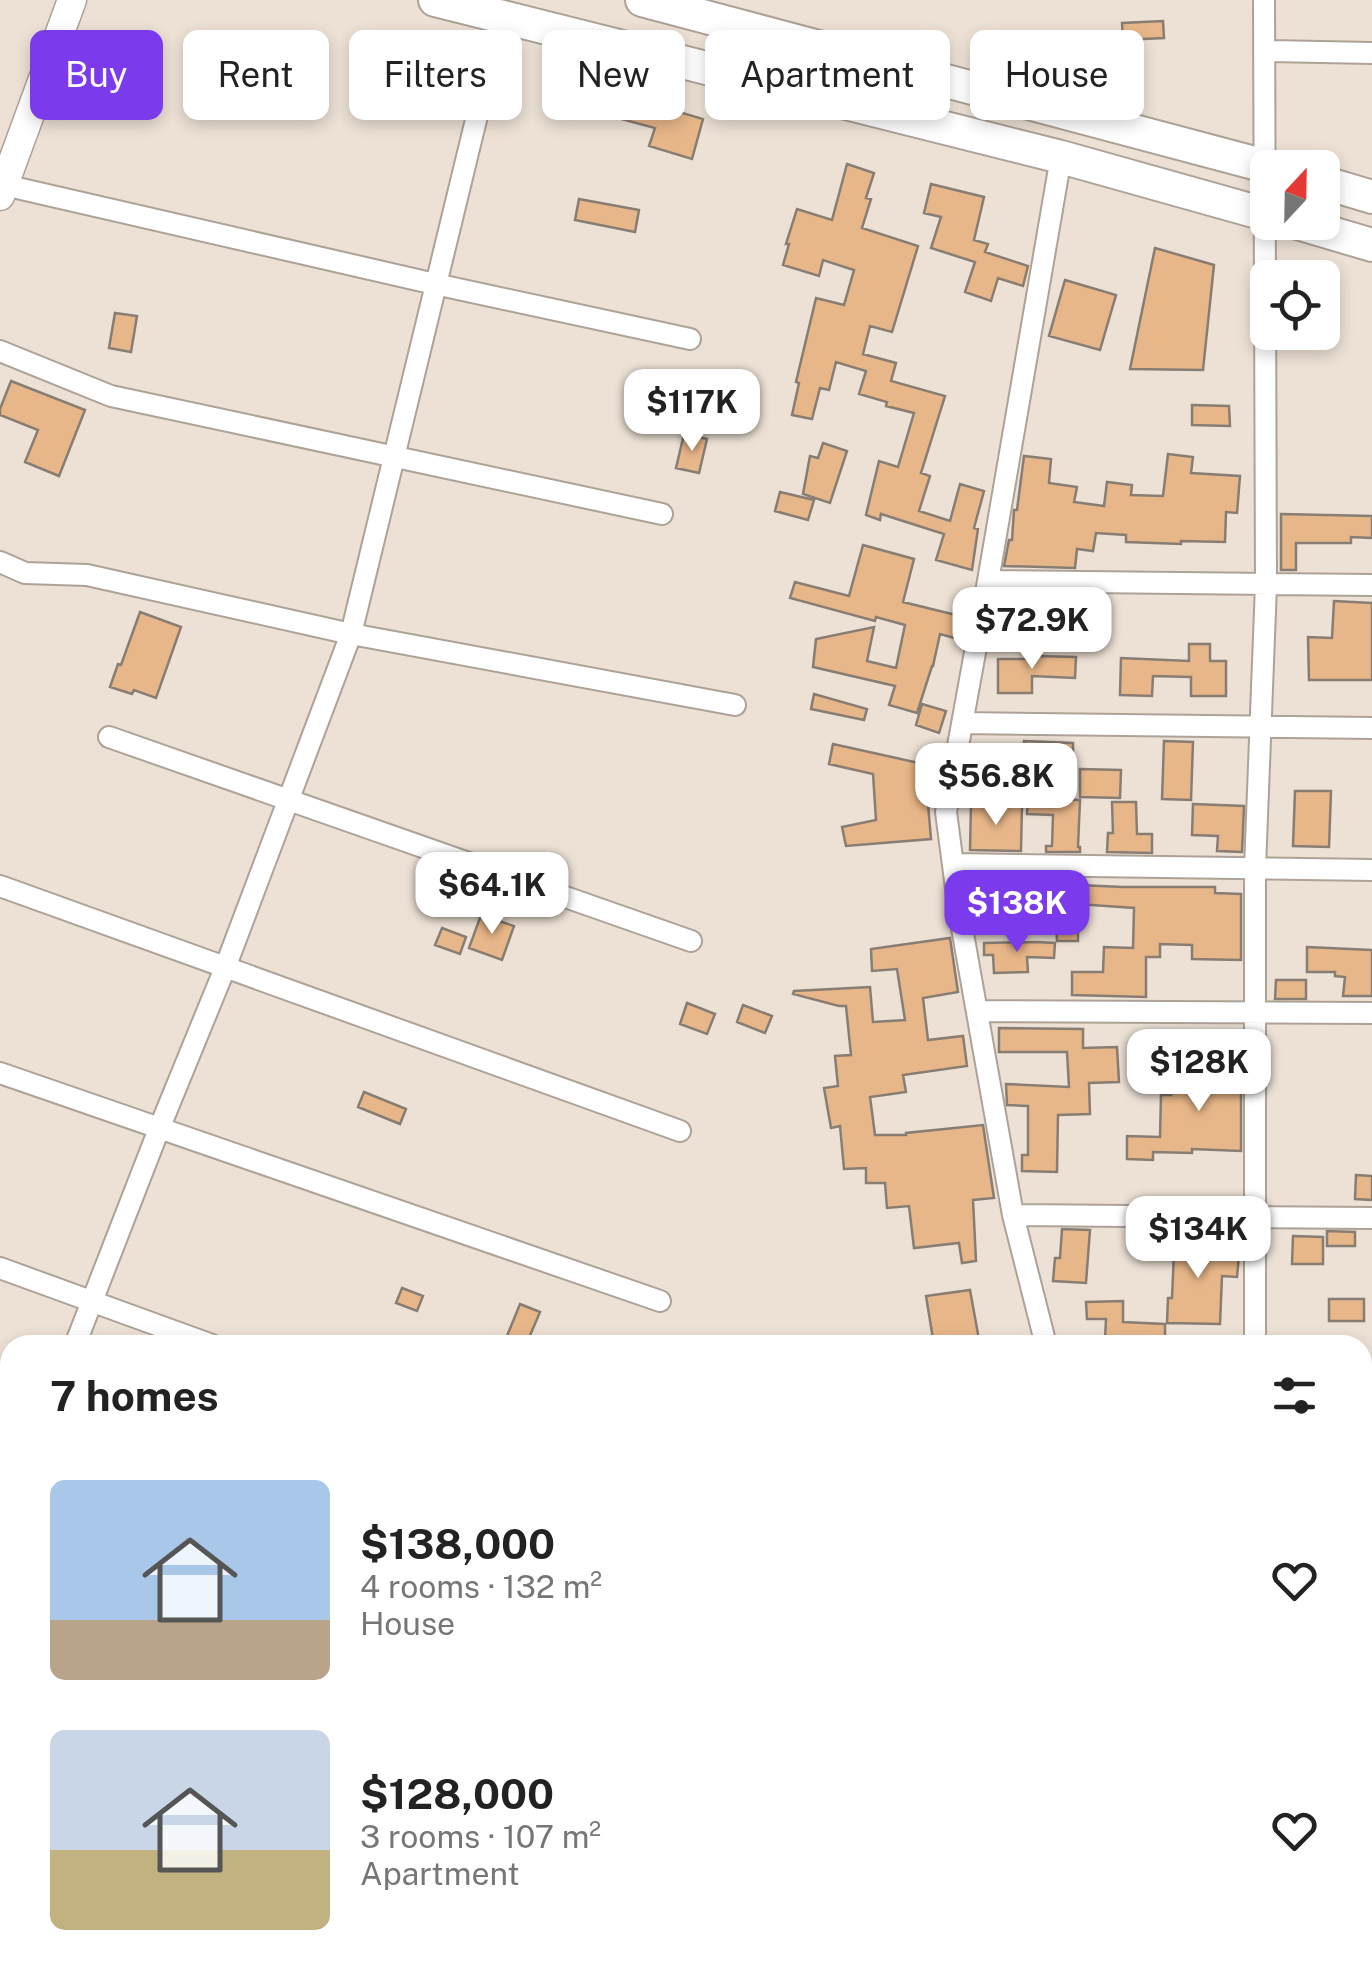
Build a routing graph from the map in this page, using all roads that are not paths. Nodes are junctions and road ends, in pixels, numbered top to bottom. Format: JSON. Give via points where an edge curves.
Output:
{"nodes":[{"id":1,"x":72,"y":0,"type":"edge"},
{"id":2,"x":435,"y":0,"type":"edge"},
{"id":3,"x":642,"y":0,"type":"edge"},
{"id":4,"x":1264,"y":0,"type":"edge"},
{"id":5,"x":501,"y":18,"type":"junction"},
{"id":6,"x":1264,"y":51,"type":"junction"},
{"id":7,"x":1372,"y":53,"type":"edge"},
{"id":8,"x":1267,"y":150,"type":"edge"},
{"id":9,"x":1061,"y":157,"type":"junction"},
{"id":10,"x":1250,"y":161,"type":"edge"},
{"id":11,"x":1340,"y":187,"type":"edge"},
{"id":12,"x":2,"y":191,"type":"edge"},
{"id":13,"x":1372,"y":197,"type":"edge"},
{"id":14,"x":1250,"y":210,"type":"edge"},
{"id":15,"x":1340,"y":236,"type":"edge"},
{"id":16,"x":1274,"y":240,"type":"edge"},
{"id":17,"x":1372,"y":245,"type":"edge"},
{"id":18,"x":435,"y":284,"type":"junction"},
{"id":19,"x":690,"y":339,"type":"dead end"},
{"id":20,"x":0,"y":351,"type":"edge"},
{"id":21,"x":394,"y":458,"type":"junction"},
{"id":22,"x":662,"y":514,"type":"dead end"},
{"id":23,"x":0,"y":562,"type":"edge"},
{"id":24,"x":988,"y":581,"type":"junction"},
{"id":25,"x":1266,"y":584,"type":"junction"},
{"id":26,"x":1372,"y":585,"type":"edge"},
{"id":27,"x":351,"y":634,"type":"junction"},
{"id":28,"x":735,"y":705,"type":"dead end"},
{"id":29,"x":962,"y":723,"type":"junction"},
{"id":30,"x":1260,"y":726,"type":"junction"},
{"id":31,"x":1372,"y":728,"type":"edge"},
{"id":32,"x":109,"y":736,"type":"dead end"},
{"id":33,"x":288,"y":801,"type":"junction"},
{"id":34,"x":953,"y":864,"type":"junction"},
{"id":35,"x":1255,"y":868,"type":"junction"},
{"id":36,"x":1372,"y":870,"type":"edge"},
{"id":37,"x":0,"y":886,"type":"edge"},
{"id":38,"x":691,"y":941,"type":"dead end"},
{"id":39,"x":225,"y":968,"type":"junction"},
{"id":40,"x":977,"y":1010,"type":"junction"},
{"id":41,"x":1255,"y":1012,"type":"junction"},
{"id":42,"x":1372,"y":1013,"type":"edge"},
{"id":43,"x":0,"y":1073,"type":"edge"},
{"id":44,"x":159,"y":1128,"type":"junction"},
{"id":45,"x":680,"y":1132,"type":"dead end"},
{"id":46,"x":1012,"y":1215,"type":"junction"},
{"id":47,"x":1256,"y":1217,"type":"junction"},
{"id":48,"x":1372,"y":1218,"type":"edge"},
{"id":49,"x":0,"y":1268,"type":"edge"},
{"id":50,"x":660,"y":1300,"type":"dead end"},
{"id":51,"x":91,"y":1302,"type":"junction"},
{"id":52,"x":79,"y":1335,"type":"edge"},
{"id":53,"x":184,"y":1335,"type":"edge"},
{"id":54,"x":1043,"y":1335,"type":"edge"},
{"id":55,"x":1255,"y":1335,"type":"edge"}],
"edges":[{"from":1,"to":12,"type":"main road"},
{"from":2,"to":5,"type":"main road"},
{"from":3,"to":10,"type":"main road"},
{"from":4,"to":6,"type":"street"},
{"from":5,"to":9,"type":"main road"},
{"from":5,"to":18,"type":"street"},
{"from":6,"to":7,"type":"street"},
{"from":6,"to":8,"type":"street"},
{"from":9,"to":14,"type":"main road"},
{"from":9,"to":24,"type":"street"},
{"from":11,"to":13,"type":"main road"},
{"from":12,"to":18,"type":"street"},
{"from":15,"to":17,"type":"main road"},
{"from":16,"to":25,"type":"street"},
{"from":18,"to":19,"type":"street"},
{"from":18,"to":21,"type":"street"},
{"from":20,"to":21,"type":"street","via":[[111,396]]},
{"from":21,"to":22,"type":"street"},
{"from":21,"to":27,"type":"street"},
{"from":23,"to":27,"type":"street","via":[[26,573],[87,576]]},
{"from":24,"to":25,"type":"street"},
{"from":24,"to":29,"type":"street"},
{"from":25,"to":26,"type":"street"},
{"from":25,"to":30,"type":"street"},
{"from":27,"to":28,"type":"street"},
{"from":27,"to":33,"type":"street"},
{"from":29,"to":30,"type":"street"},
{"from":29,"to":34,"type":"street","via":[[946,812]]},
{"from":30,"to":31,"type":"street"},
{"from":30,"to":35,"type":"street"},
{"from":32,"to":33,"type":"street"},
{"from":33,"to":38,"type":"street"},
{"from":33,"to":39,"type":"street"},
{"from":34,"to":35,"type":"street"},
{"from":34,"to":40,"type":"street"},
{"from":35,"to":36,"type":"street"},
{"from":35,"to":41,"type":"street"},
{"from":37,"to":39,"type":"street"},
{"from":39,"to":44,"type":"street"},
{"from":39,"to":45,"type":"street"},
{"from":40,"to":41,"type":"street"},
{"from":40,"to":46,"type":"street"},
{"from":41,"to":42,"type":"street"},
{"from":41,"to":47,"type":"street"},
{"from":43,"to":44,"type":"street"},
{"from":44,"to":50,"type":"street"},
{"from":44,"to":51,"type":"street"},
{"from":46,"to":47,"type":"street"},
{"from":46,"to":54,"type":"street"},
{"from":47,"to":48,"type":"street"},
{"from":47,"to":55,"type":"street"},
{"from":49,"to":51,"type":"street"},
{"from":51,"to":52,"type":"street"},
{"from":51,"to":53,"type":"street"}]}
